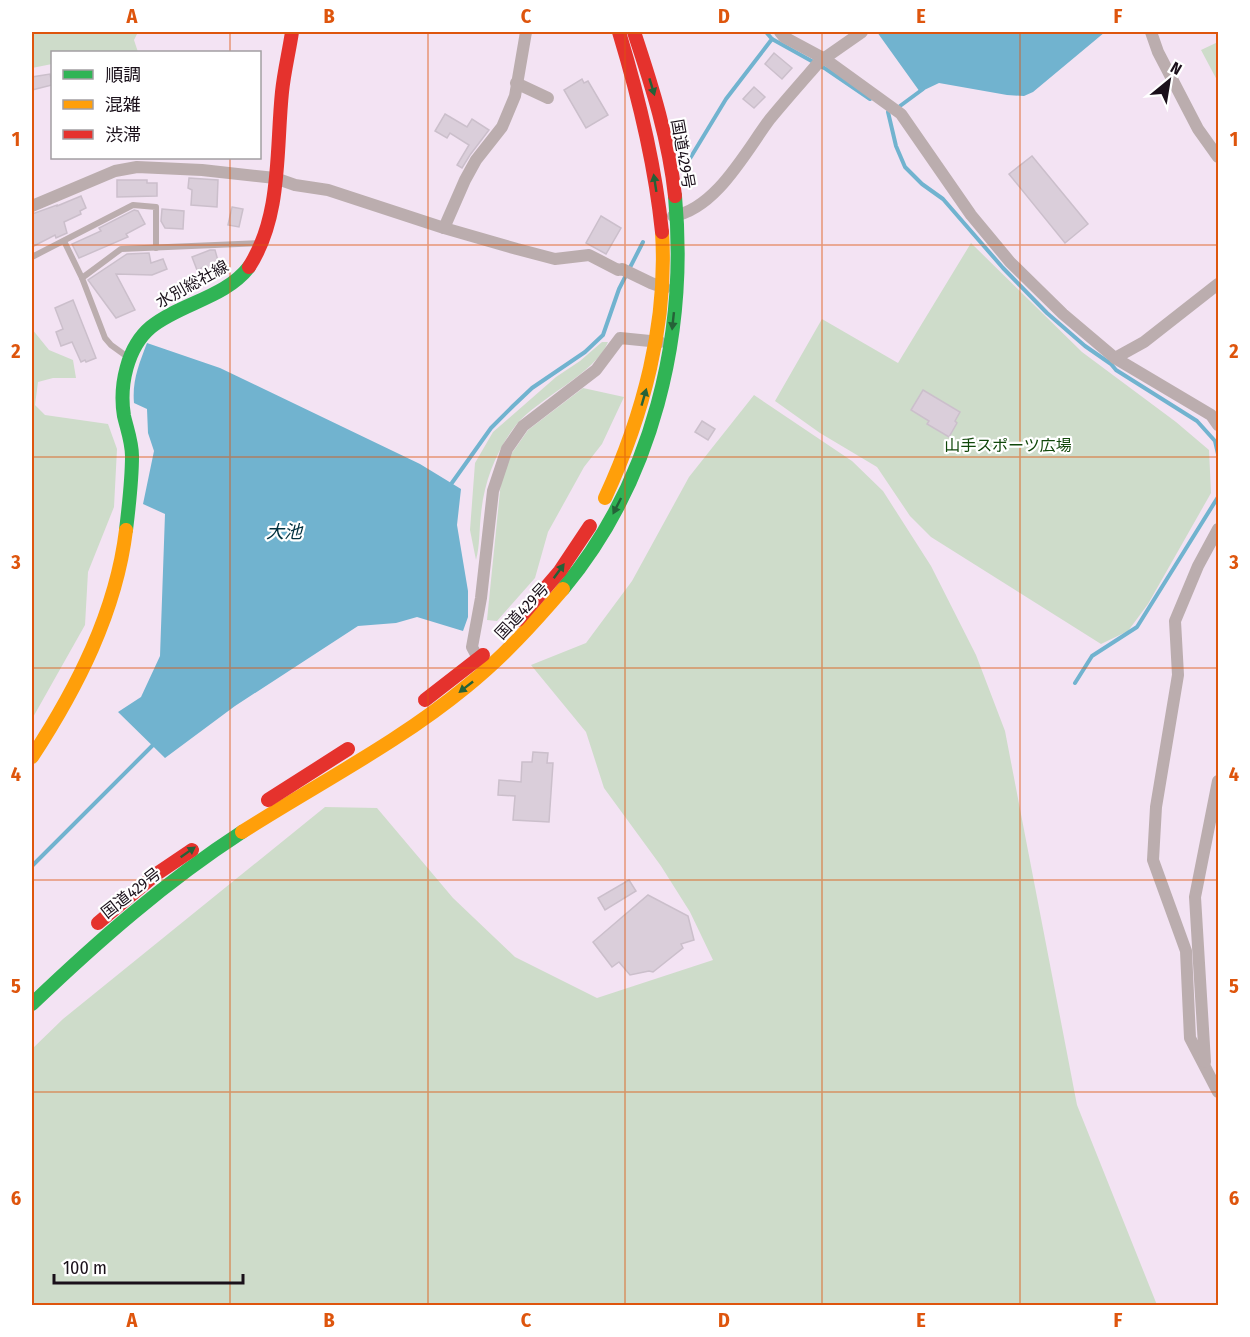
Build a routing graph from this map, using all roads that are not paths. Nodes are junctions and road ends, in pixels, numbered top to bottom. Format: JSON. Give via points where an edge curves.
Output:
{"nodes":[{"id":1,"x":292,"y":32,"type":"edge"},
{"id":2,"x":526,"y":32,"type":"edge"},
{"id":3,"x":619,"y":32,"type":"edge"},
{"id":4,"x":634,"y":32,"type":"edge"},
{"id":5,"x":780,"y":32,"type":"edge"},
{"id":6,"x":862,"y":32,"type":"edge"},
{"id":7,"x":1151,"y":32,"type":"edge"},
{"id":8,"x":819,"y":63,"type":"junction"},
{"id":9,"x":516,"y":83,"type":"junction"},
{"id":10,"x":548,"y":98,"type":"dead end"},
{"id":11,"x":1218,"y":157,"type":"edge"},
{"id":12,"x":275,"y":178,"type":"junction"},
{"id":13,"x":32,"y":206,"type":"edge"},
{"id":14,"x":676,"y":216,"type":"junction"},
{"id":15,"x":660,"y":218,"type":"junction"},
{"id":16,"x":444,"y":228,"type":"junction"},
{"id":17,"x":64,"y":241,"type":"junction"},
{"id":18,"x":263,"y":243,"type":"junction"},
{"id":19,"x":156,"y":248,"type":"junction"},
{"id":20,"x":32,"y":257,"type":"edge"},
{"id":21,"x":82,"y":278,"type":"junction"},
{"id":22,"x":1218,"y":284,"type":"edge"},
{"id":23,"x":661,"y":287,"type":"junction"},
{"id":24,"x":676,"y":289,"type":"junction"},
{"id":25,"x":655,"y":342,"type":"junction"},
{"id":26,"x":670,"y":343,"type":"junction"},
{"id":27,"x":129,"y":358,"type":"junction"},
{"id":28,"x":1115,"y":358,"type":"junction"},
{"id":29,"x":1218,"y":425,"type":"edge"},
{"id":30,"x":1218,"y":529,"type":"edge"},
{"id":31,"x":482,"y":665,"type":"junction"},
{"id":32,"x":410,"y":710,"type":"dead end"},
{"id":33,"x":361,"y":741,"type":"dead end"},
{"id":34,"x":32,"y":757,"type":"edge"},
{"id":35,"x":1218,"y":781,"type":"edge"},
{"id":36,"x":91,"y":929,"type":"dead end"},
{"id":37,"x":32,"y":1004,"type":"edge"},
{"id":38,"x":1205,"y":1065,"type":"junction"},
{"id":39,"x":1218,"y":1092,"type":"edge"}],
"edges":[{"from":1,"to":12,"type":"main road","name":"水別総社線"},
{"from":2,"to":9,"type":"street"},
{"from":15,"to":3,"type":"main road","name":"国道429号","one_way":true,"via":[[640,105]]},
{"from":4,"to":14,"type":"main road","name":"国道429号","one_way":true,"via":[[663,126]]},
{"from":5,"to":8,"type":"street"},
{"from":6,"to":8,"type":"street"},
{"from":7,"to":11,"type":"street","via":[[1198,129]]},
{"from":8,"to":14,"type":"street","via":[[712,195]]},
{"from":8,"to":28,"type":"street","via":[[901,114],[971,215],[1010,262]]},
{"from":9,"to":10,"type":"street"},
{"from":9,"to":16,"type":"street","via":[[502,127],[470,170]]},
{"from":12,"to":13,"type":"street","via":[[137,167],[115,171]]},
{"from":12,"to":16,"type":"street","via":[[328,190]]},
{"from":12,"to":18,"type":"main road","name":"水別総社線"},
{"from":14,"to":15,"type":"street"},
{"from":14,"to":24,"type":"main road","name":"国道429号"},
{"from":15,"to":23,"type":"main road","name":"国道429号"},
{"from":16,"to":23,"type":"street","via":[[555,259],[589,255]]},
{"from":17,"to":19,"type":"lane","via":[[133,205],[156,207]]},
{"from":17,"to":20,"type":"lane"},
{"from":17,"to":21,"type":"lane"},
{"from":18,"to":19,"type":"lane"},
{"from":18,"to":27,"type":"main road","name":"水別総社線","via":[[246,272],[151,327]]},
{"from":19,"to":21,"type":"lane","via":[[121,249]]},
{"from":21,"to":27,"type":"lane","via":[[105,339]]},
{"from":22,"to":28,"type":"street","via":[[1144,342]]},
{"from":23,"to":24,"type":"street"},
{"from":23,"to":25,"type":"main road","name":"国道429号"},
{"from":24,"to":26,"type":"main road","name":"国道429号","one_way":true},
{"from":25,"to":26,"type":"street"},
{"from":31,"to":25,"type":"main road","name":"国道429号","one_way":true,"via":[[560,571],[590,526],[629,442],[647,387]]},
{"from":25,"to":31,"type":"street","via":[[620,339],[596,370],[523,426],[507,449],[493,491],[472,647]]},
{"from":26,"to":31,"type":"main road","name":"国道429号","one_way":true,"via":[[653,422],[630,480],[601,534],[553,604],[517,642]]},
{"from":27,"to":34,"type":"main road","name":"水別総社線","via":[[123,407],[133,454],[117,573],[100,632],[76,685]]},
{"from":28,"to":29,"type":"street","via":[[1211,415]]},
{"from":30,"to":38,"type":"street","via":[[1175,621],[1178,675],[1156,807],[1153,860],[1186,951],[1190,1038]]},
{"from":31,"to":32,"type":"main road","name":"国道429号"},
{"from":31,"to":37,"type":"main road","name":"国道429号","one_way":true,"via":[[451,699],[209,853],[108,932]]},
{"from":36,"to":33,"type":"main road","name":"国道429号","one_way":true,"via":[[172,863]]},
{"from":35,"to":38,"type":"street","via":[[1195,897]]},
{"from":38,"to":39,"type":"street"}]}
